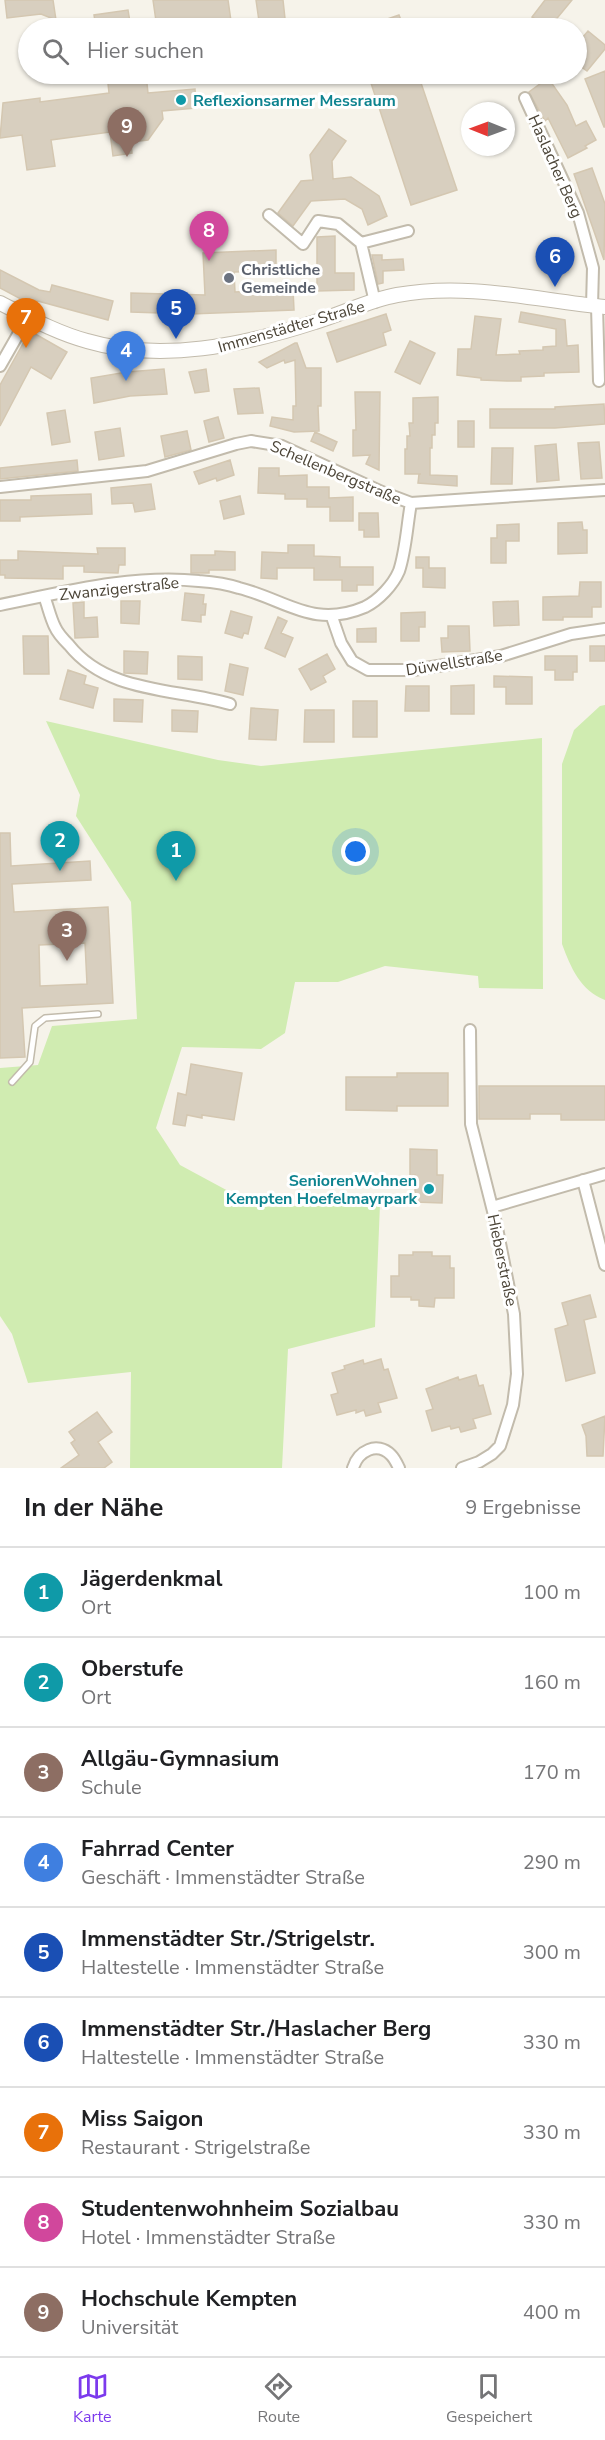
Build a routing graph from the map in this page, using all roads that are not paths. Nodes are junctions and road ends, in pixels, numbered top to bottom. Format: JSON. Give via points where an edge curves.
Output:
{"nodes":[{"id":1,"x":525,"y":98,"type":"dead end"},
{"id":2,"x":269,"y":215,"type":"dead end"},
{"id":3,"x":408,"y":231,"type":"dead end"},
{"id":4,"x":361,"y":243,"type":"junction"},
{"id":5,"x":375,"y":302,"type":"junction"},
{"id":6,"x":0,"y":303,"type":"edge"},
{"id":7,"x":598,"y":306,"type":"edge"},
{"id":8,"x":28,"y":317,"type":"junction"},
{"id":9,"x":0,"y":366,"type":"edge"},
{"id":10,"x":599,"y":381,"type":"dead end"},
{"id":11,"x":0,"y":487,"type":"edge"},
{"id":12,"x":605,"y":490,"type":"edge"},
{"id":13,"x":411,"y":503,"type":"junction"},
{"id":14,"x":44,"y":596,"type":"junction"},
{"id":15,"x":0,"y":605,"type":"edge"},
{"id":16,"x":332,"y":616,"type":"junction"},
{"id":17,"x":605,"y":630,"type":"edge"},
{"id":18,"x":230,"y":704,"type":"dead end"},
{"id":19,"x":98,"y":1014,"type":"dead end"},
{"id":20,"x":470,"y":1030,"type":"dead end"},
{"id":21,"x":12,"y":1082,"type":"dead end"},
{"id":22,"x":605,"y":1174,"type":"edge"},
{"id":23,"x":583,"y":1180,"type":"junction"},
{"id":24,"x":492,"y":1207,"type":"junction"},
{"id":25,"x":605,"y":1265,"type":"edge"},
{"id":26,"x":354,"y":1468,"type":"edge"},
{"id":27,"x":399,"y":1468,"type":"edge"},
{"id":28,"x":462,"y":1468,"type":"edge"}],
"edges":[{"from":1,"to":7,"type":"street","name":"Haslacher Berg","via":[[578,213],[593,268]]},
{"from":2,"to":4,"type":"street","via":[[303,244],[318,221],[338,224]]},
{"from":3,"to":4,"type":"street"},
{"from":4,"to":5,"type":"street","name":"Immenstädter Straße"},
{"from":5,"to":7,"type":"street","name":"Immenstädter Straße","via":[[458,289]]},
{"from":5,"to":8,"type":"street","name":"Immenstädter Straße","via":[[273,334],[193,350],[142,350],[90,342]]},
{"from":6,"to":8,"type":"street","name":"Immenstädter Straße"},
{"from":7,"to":10,"type":"street","name":"Haslacher Berg"},
{"from":8,"to":9,"type":"street"},
{"from":11,"to":13,"type":"street","name":"Schellenbergstraße","via":[[147,471],[251,441],[282,446]]},
{"from":12,"to":13,"type":"street","name":"Schellenbergstraße"},
{"from":13,"to":16,"type":"street","name":"Zwanzigerstraße","via":[[399,571],[385,592],[374,603]]},
{"from":14,"to":15,"type":"street","name":"Zwanzigerstraße"},
{"from":14,"to":16,"type":"street","name":"Zwanzigerstraße","via":[[159,580],[198,581],[240,588],[295,609]]},
{"from":14,"to":18,"type":"street","via":[[56,629],[78,657],[107,675],[146,689]]},
{"from":16,"to":17,"type":"street","name":"Düwellstraße","via":[[352,662],[368,670],[413,670],[501,656],[571,634]]},
{"from":19,"to":21,"type":"lane","via":[[45,1018],[35,1026],[30,1062]]},
{"from":20,"to":24,"type":"street","name":"Hieberstraße","via":[[471,1124]]},
{"from":22,"to":23,"type":"street"},
{"from":23,"to":24,"type":"street"},
{"from":23,"to":25,"type":"street"},
{"from":24,"to":28,"type":"street","name":"Hieberstraße","via":[[514,1314],[518,1374],[500,1446],[479,1462]]},
{"from":26,"to":27,"type":"street","via":[[359,1456],[368,1449],[380,1449],[390,1454]]}]}
